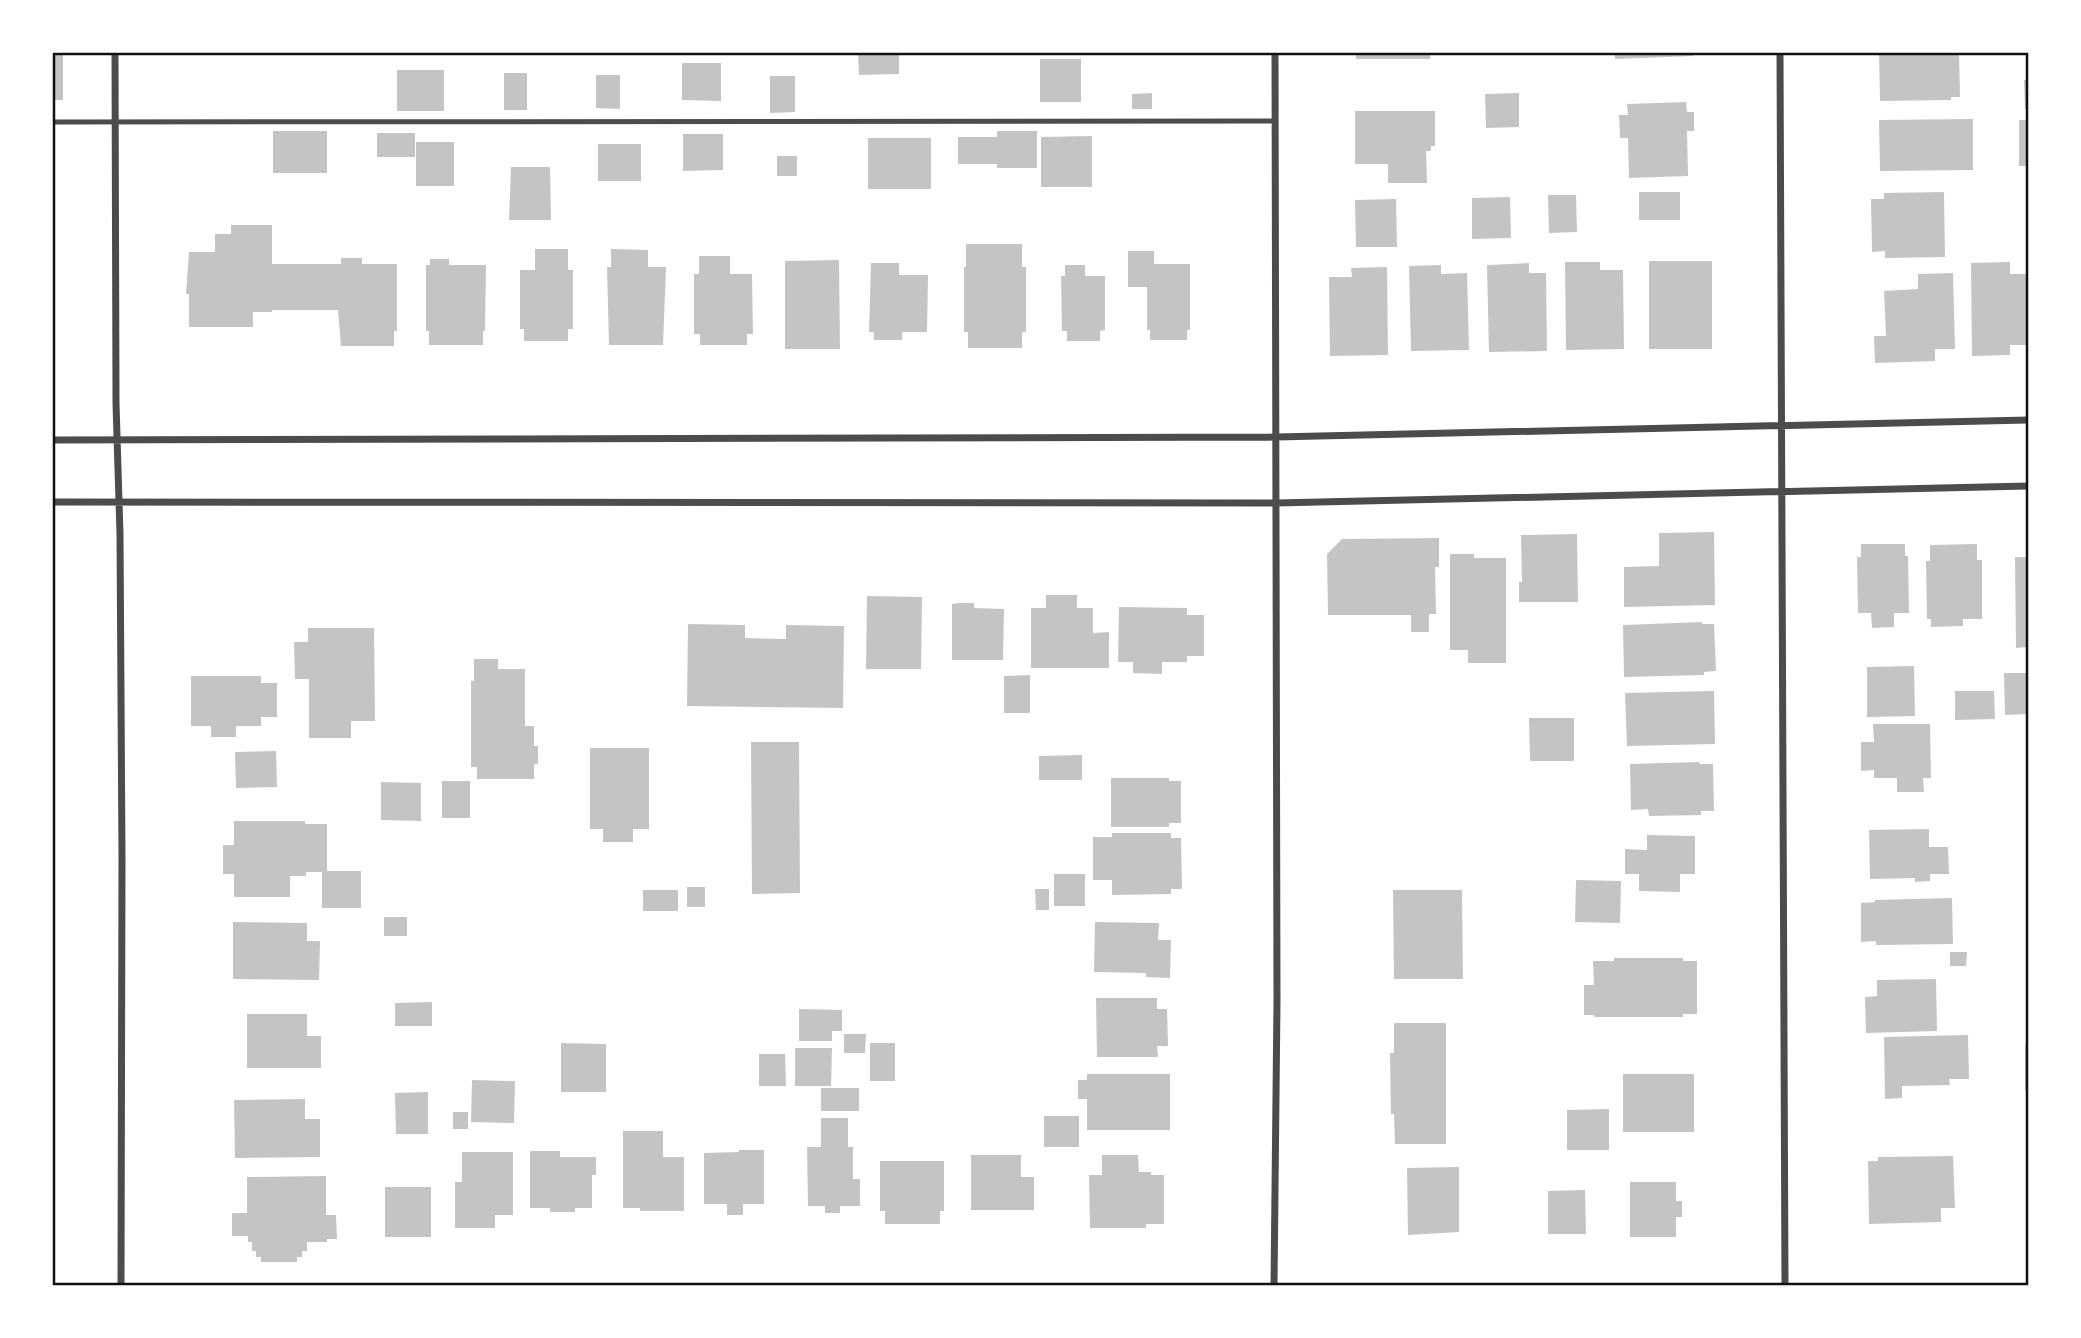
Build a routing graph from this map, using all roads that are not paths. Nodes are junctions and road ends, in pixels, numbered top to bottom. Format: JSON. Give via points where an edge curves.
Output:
{"nodes":[{"id":1,"x":115,"y":52,"type":"edge"},
{"id":2,"x":1275,"y":52,"type":"edge"},
{"id":3,"x":1780,"y":52,"type":"edge"},
{"id":4,"x":1275,"y":121,"type":"junction"},
{"id":5,"x":52,"y":122,"type":"edge"},
{"id":6,"x":115,"y":123,"type":"junction"},
{"id":7,"x":2028,"y":419,"type":"edge"},
{"id":8,"x":1782,"y":425,"type":"junction"},
{"id":9,"x":1276,"y":438,"type":"junction"},
{"id":10,"x":52,"y":440,"type":"edge"},
{"id":11,"x":117,"y":440,"type":"junction"},
{"id":12,"x":2028,"y":486,"type":"edge"},
{"id":13,"x":1782,"y":492,"type":"junction"},
{"id":14,"x":52,"y":502,"type":"edge"},
{"id":15,"x":119,"y":502,"type":"junction"},
{"id":16,"x":1276,"y":503,"type":"junction"},
{"id":17,"x":121,"y":1286,"type":"edge"},
{"id":18,"x":1274,"y":1286,"type":"edge"},
{"id":19,"x":1785,"y":1286,"type":"edge"}],
"edges":[{"from":1,"to":6,"type":"street"},
{"from":2,"to":4,"type":"street"},
{"from":3,"to":8,"type":"street"},
{"from":4,"to":6,"type":"lane"},
{"from":4,"to":9,"type":"street"},
{"from":5,"to":6,"type":"lane"},
{"from":6,"to":11,"type":"street"},
{"from":7,"to":8,"type":"street"},
{"from":8,"to":9,"type":"street"},
{"from":8,"to":13,"type":"street"},
{"from":9,"to":11,"type":"street"},
{"from":9,"to":16,"type":"street"},
{"from":10,"to":11,"type":"street"},
{"from":11,"to":15,"type":"street"},
{"from":12,"to":13,"type":"street"},
{"from":13,"to":16,"type":"street"},
{"from":13,"to":19,"type":"street"},
{"from":14,"to":15,"type":"street"},
{"from":15,"to":16,"type":"street"},
{"from":15,"to":17,"type":"street"},
{"from":16,"to":18,"type":"street"}]}
